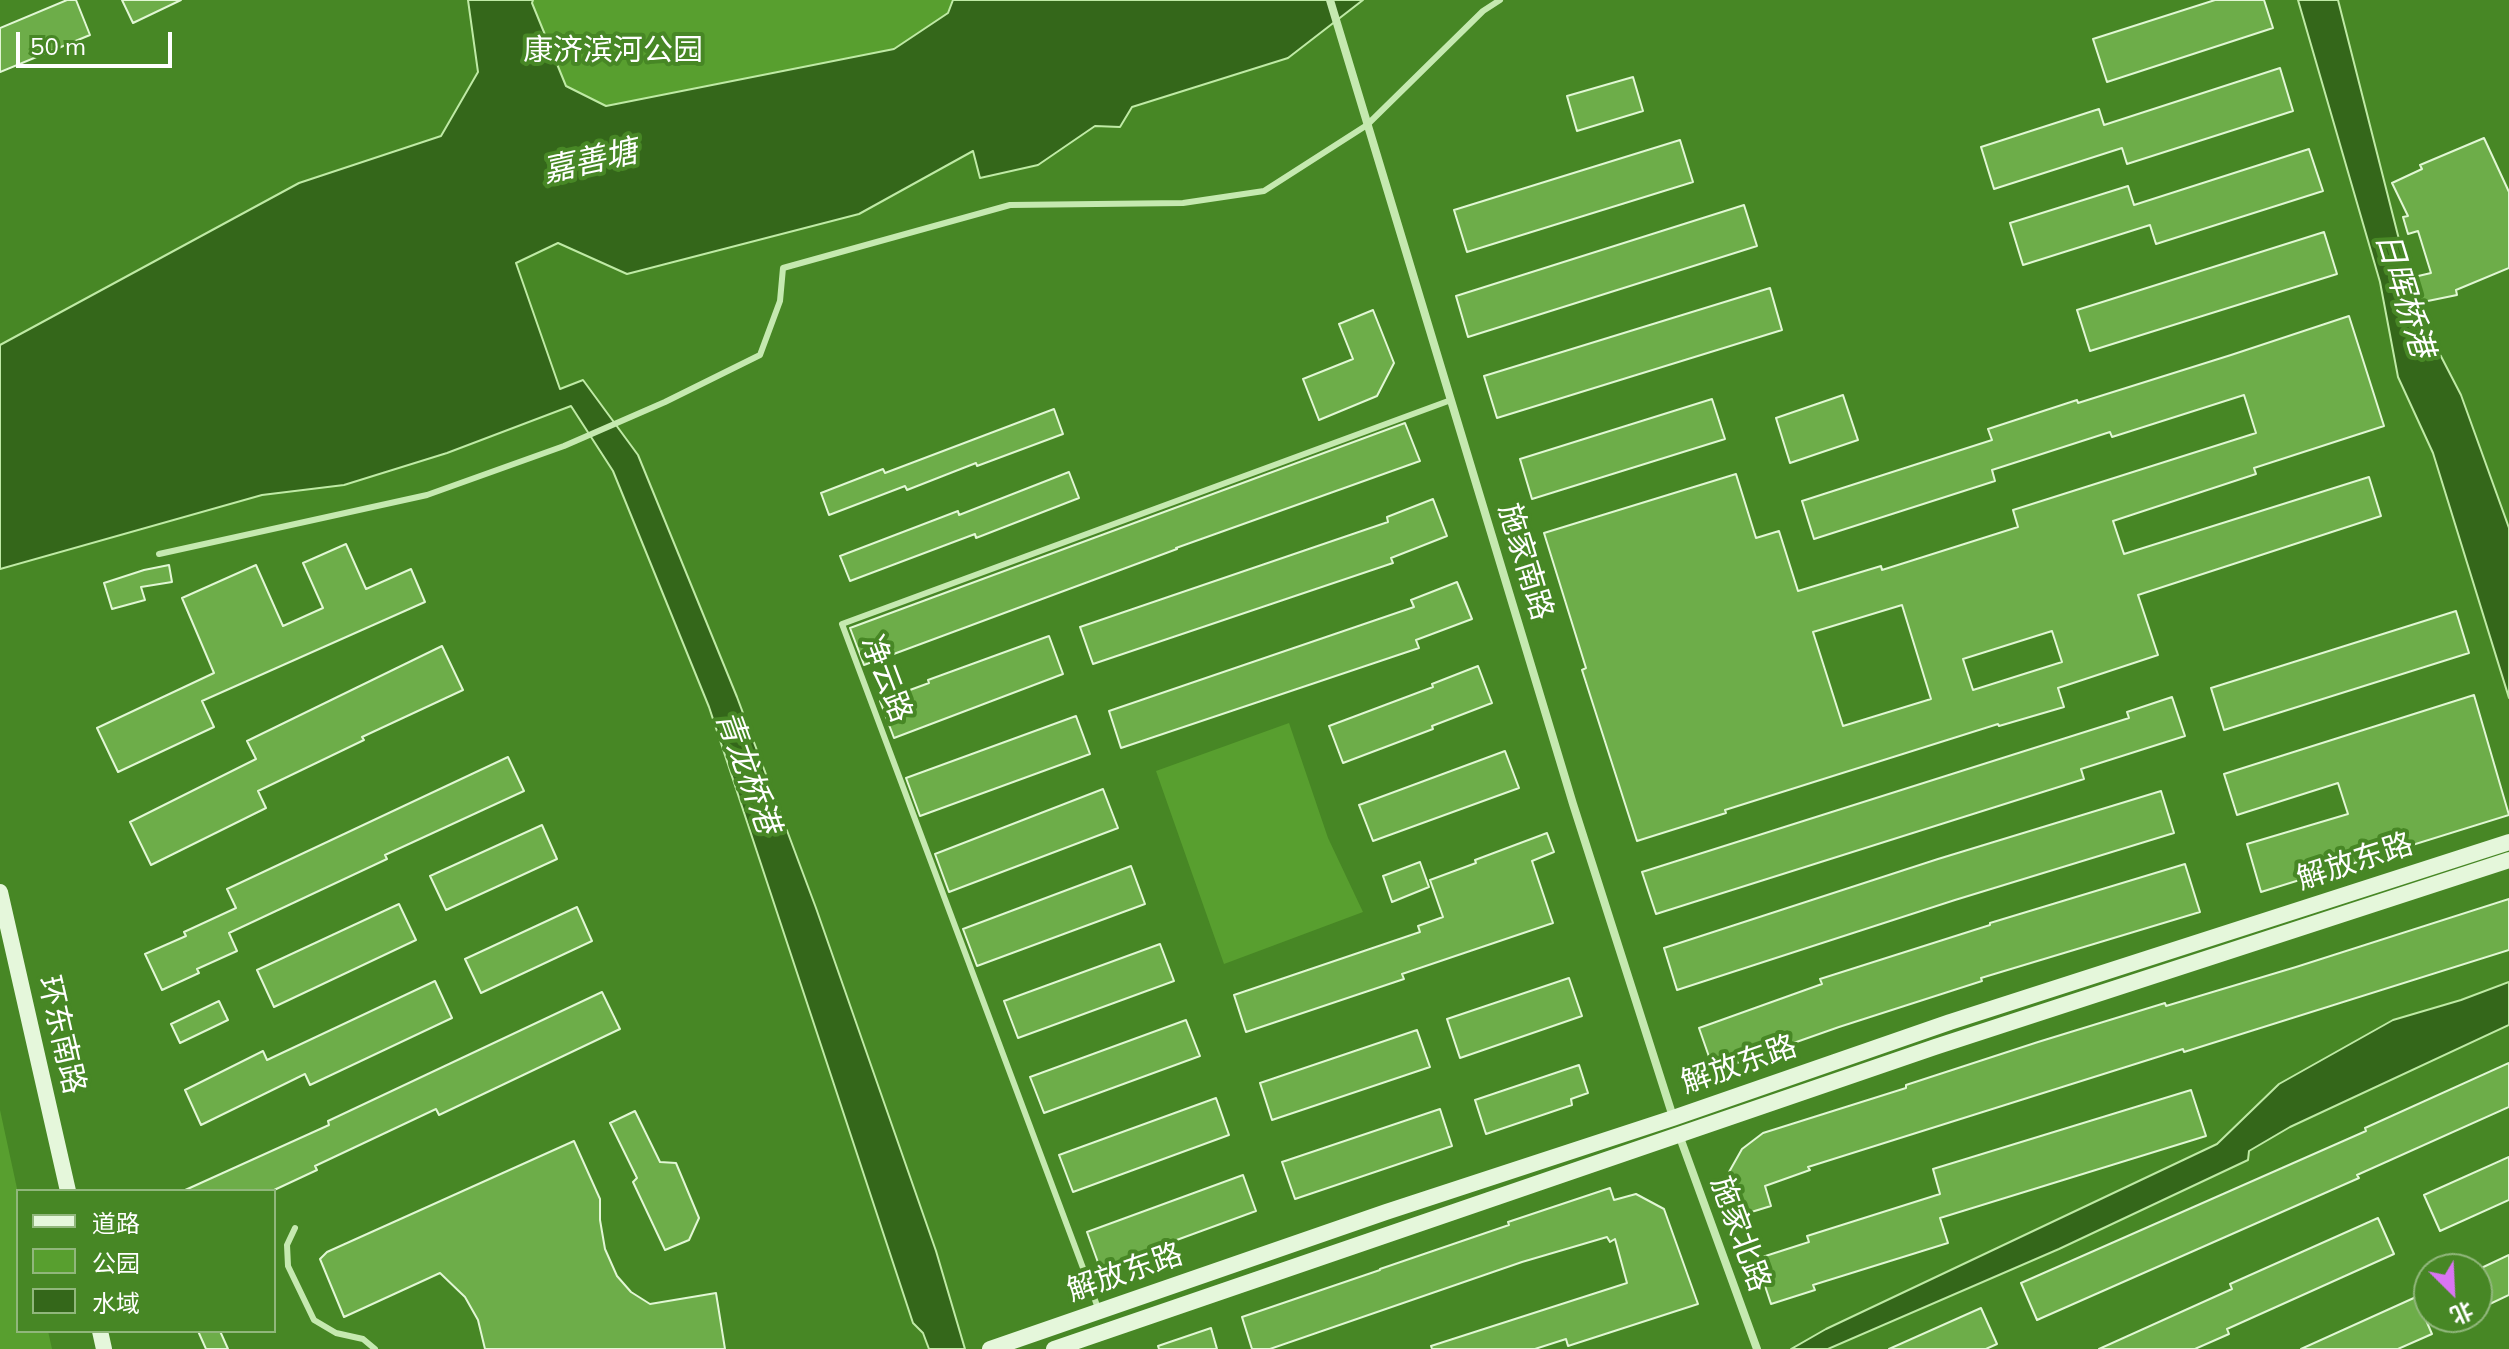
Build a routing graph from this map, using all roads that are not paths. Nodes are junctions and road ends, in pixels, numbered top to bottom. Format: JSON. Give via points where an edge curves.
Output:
{"nodes":[{"id":1,"x":1330,"y":0,"type":"edge"},
{"id":2,"x":1500,"y":0,"type":"edge"},
{"id":3,"x":1367,"y":125,"type":"junction"},
{"id":4,"x":1451,"y":400,"type":"junction"},
{"id":5,"x":159,"y":554,"type":"dead end"},
{"id":6,"x":2502,"y":844,"type":"edge"},
{"id":7,"x":2506,"y":862,"type":"edge"},
{"id":8,"x":0,"y":892,"type":"edge"},
{"id":9,"x":1673,"y":1118,"type":"junction"},
{"id":10,"x":1679,"y":1136,"type":"junction"},
{"id":11,"x":68,"y":1189,"type":"edge"},
{"id":12,"x":295,"y":1228,"type":"dead end"},
{"id":13,"x":1100,"y":1311,"type":"junction"},
{"id":14,"x":375,"y":1349,"type":"edge"},
{"id":15,"x":990,"y":1349,"type":"edge"},
{"id":16,"x":1054,"y":1349,"type":"edge"},
{"id":17,"x":1756,"y":1349,"type":"edge"}],
"edges":[{"from":1,"to":3,"type":"street","name":"施家南路"},
{"from":2,"to":3,"type":"lane"},
{"from":3,"to":4,"type":"street","name":"施家南路"},
{"from":3,"to":5,"type":"lane","via":[[1264,191],[1183,203],[1010,205],[783,268],[780,301],[760,355],[665,402],[564,446],[427,495]]},
{"from":4,"to":9,"type":"street","name":"施家南路"},
{"from":4,"to":13,"type":"lane","name":"净云路","via":[[842,624]]},
{"from":6,"to":9,"type":"main road","name":"解放东路","via":[[1950,1022]]},
{"from":7,"to":10,"type":"main road","name":"解放东路"},
{"from":8,"to":11,"type":"main road","name":"环东南路"},
{"from":9,"to":10,"type":"street","name":"施家南路"},
{"from":9,"to":13,"type":"main road","name":"解放东路"},
{"from":10,"to":16,"type":"main road","name":"解放东路"},
{"from":10,"to":17,"type":"street","name":"施家北路"},
{"from":12,"to":14,"type":"lane","via":[[287,1245],[288,1266],[314,1320]]},
{"from":13,"to":15,"type":"main road","name":"解放东路"}]}
